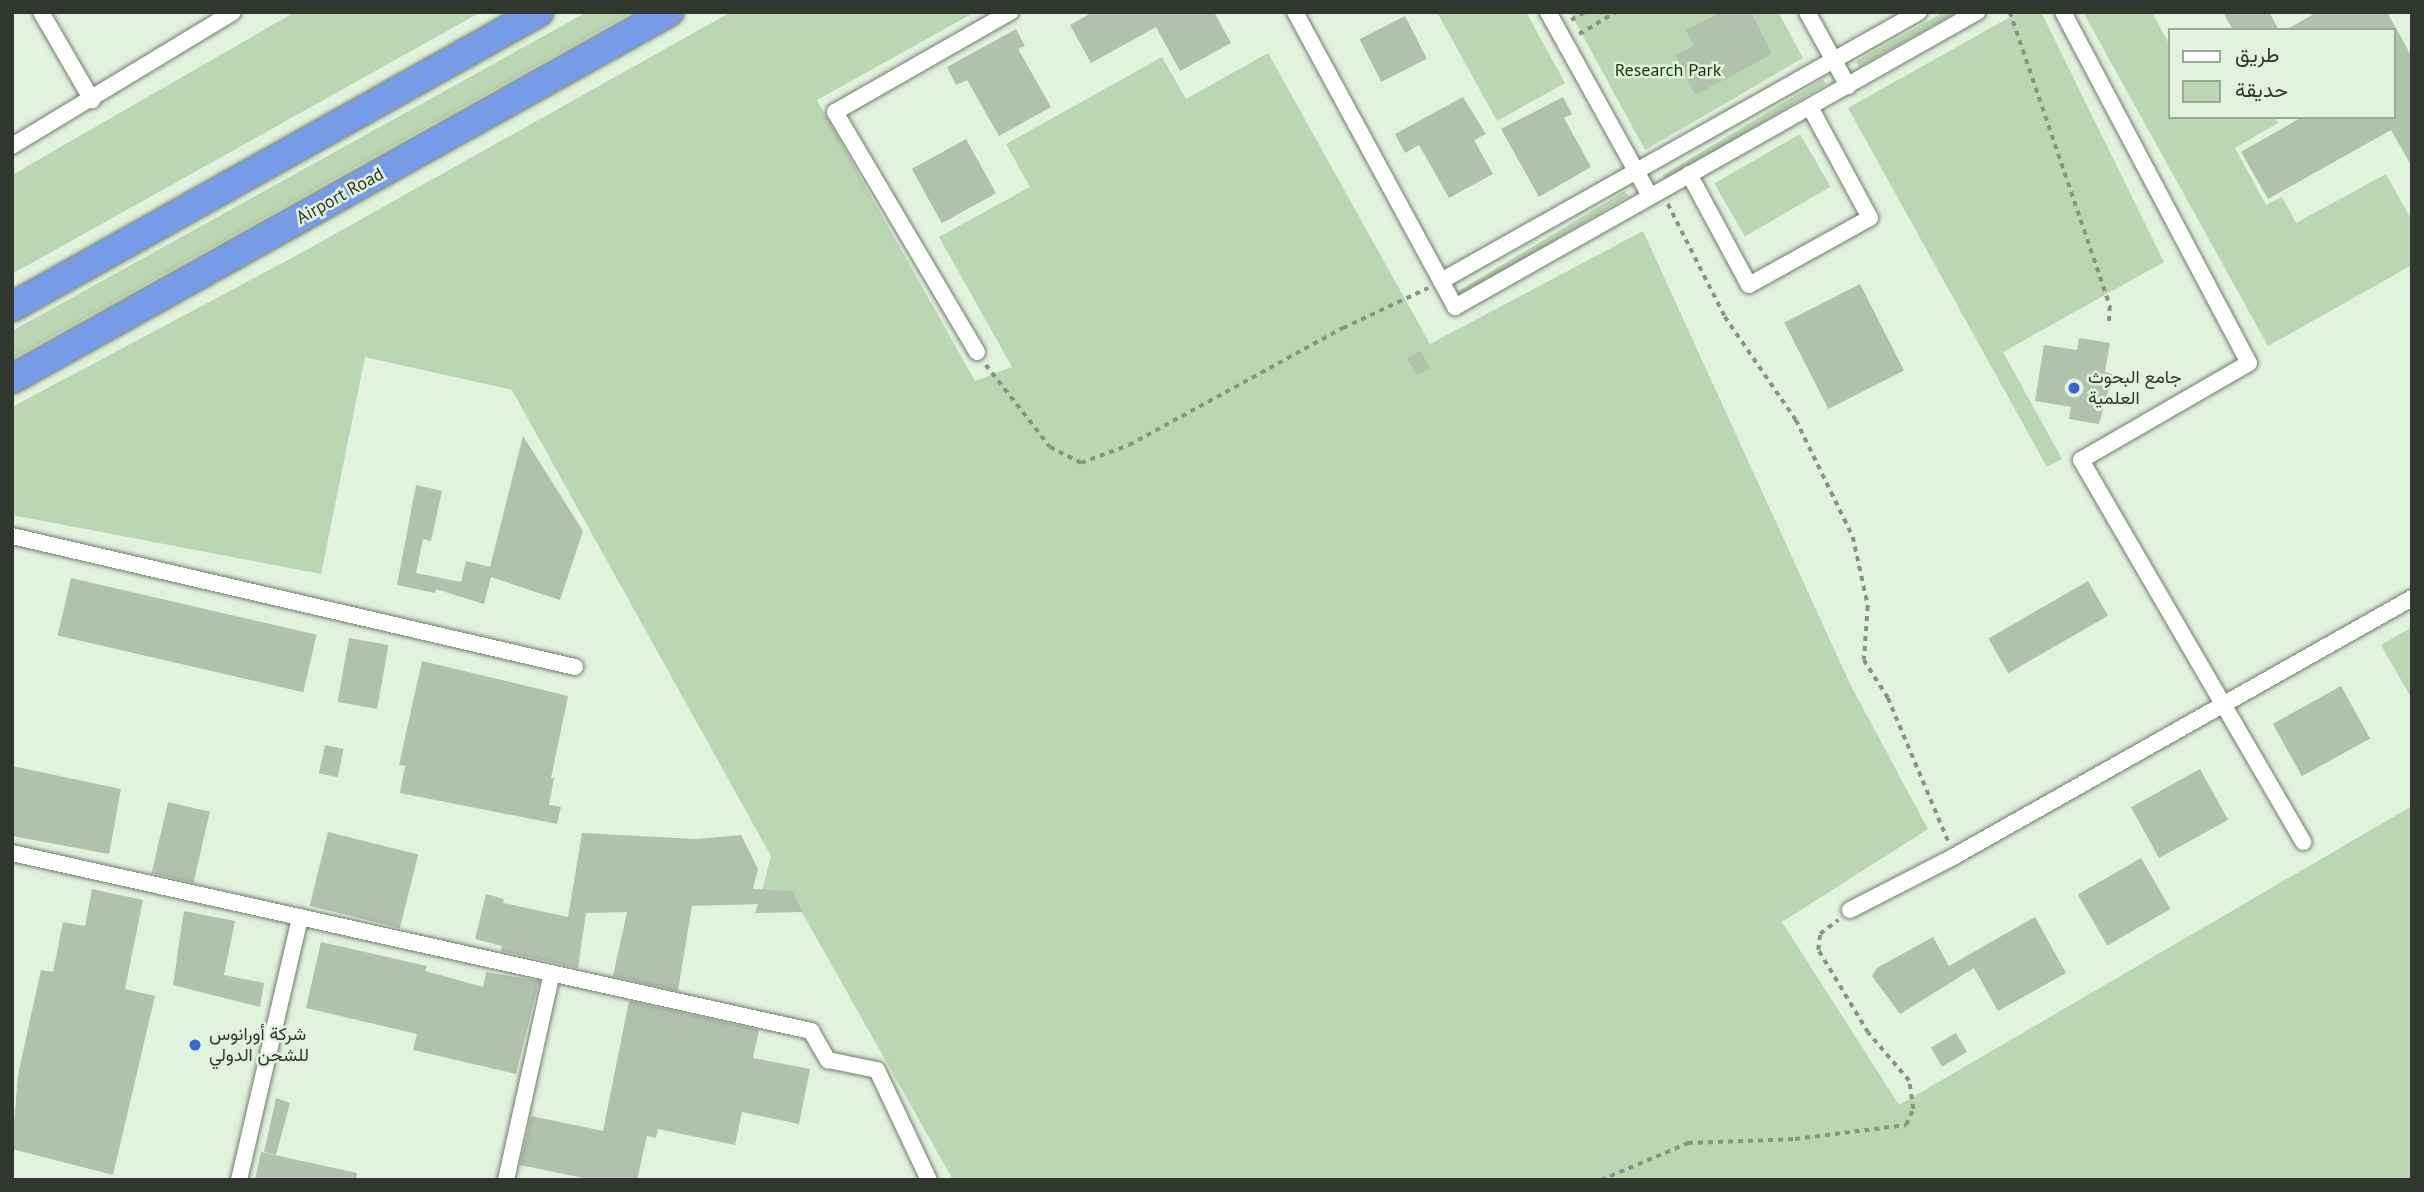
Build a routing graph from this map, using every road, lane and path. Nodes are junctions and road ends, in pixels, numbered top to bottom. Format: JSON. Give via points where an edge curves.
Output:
{"nodes":[{"id":1,"x":41,"y":12,"type":"edge"},
{"id":2,"x":233,"y":12,"type":"edge"},
{"id":3,"x":540,"y":12,"type":"edge"},
{"id":4,"x":669,"y":12,"type":"edge"},
{"id":5,"x":1010,"y":12,"type":"edge"},
{"id":6,"x":1295,"y":12,"type":"edge"},
{"id":7,"x":1548,"y":12,"type":"edge"},
{"id":8,"x":1616,"y":12,"type":"edge"},
{"id":9,"x":1807,"y":12,"type":"edge"},
{"id":10,"x":1919,"y":12,"type":"edge"},
{"id":11,"x":1977,"y":12,"type":"edge"},
{"id":12,"x":2010,"y":12,"type":"edge"},
{"id":13,"x":2063,"y":12,"type":"edge"},
{"id":14,"x":1564,"y":42,"type":"junction"},
{"id":15,"x":1833,"y":60,"type":"junction"},
{"id":16,"x":1848,"y":86,"type":"junction"},
{"id":17,"x":92,"y":100,"type":"junction"},
{"id":18,"x":1810,"y":107,"type":"junction"},
{"id":19,"x":12,"y":146,"type":"edge"},
{"id":20,"x":1636,"y":171,"type":"junction"},
{"id":21,"x":1689,"y":174,"type":"junction"},
{"id":22,"x":1655,"y":193,"type":"junction"},
{"id":23,"x":1441,"y":281,"type":"junction"},
{"id":24,"x":12,"y":307,"type":"edge"},
{"id":25,"x":2109,"y":326,"type":"dead end"},
{"id":26,"x":977,"y":352,"type":"joint"},
{"id":27,"x":12,"y":379,"type":"edge"},
{"id":28,"x":12,"y":536,"type":"edge"},
{"id":29,"x":2412,"y":598,"type":"edge"},
{"id":30,"x":575,"y":667,"type":"dead end"},
{"id":31,"x":2223,"y":704,"type":"junction"},
{"id":32,"x":2303,"y":842,"type":"dead end"},
{"id":33,"x":12,"y":853,"type":"edge"},
{"id":34,"x":1953,"y":857,"type":"junction"},
{"id":35,"x":1850,"y":910,"type":"joint"},
{"id":36,"x":300,"y":917,"type":"junction"},
{"id":37,"x":552,"y":973,"type":"junction"},
{"id":38,"x":239,"y":1180,"type":"edge"},
{"id":39,"x":506,"y":1180,"type":"edge"},
{"id":40,"x":929,"y":1180,"type":"edge"},
{"id":41,"x":1601,"y":1180,"type":"edge"}],
"edges":[{"from":1,"to":17,"type":"street"},
{"from":2,"to":17,"type":"street"},
{"from":3,"to":24,"type":"highway"},
{"from":4,"to":27,"type":"highway","name":"Airport Road"},
{"from":5,"to":26,"type":"street","via":[[835,112]]},
{"from":6,"to":23,"type":"street"},
{"from":7,"to":14,"type":"street"},
{"from":8,"to":14,"type":"path"},
{"from":9,"to":15,"type":"street"},
{"from":10,"to":15,"type":"street"},
{"from":11,"to":16,"type":"street"},
{"from":12,"to":25,"type":"path","via":[[2109,306]]},
{"from":13,"to":31,"type":"street","via":[[2249,363],[2081,460]]},
{"from":14,"to":20,"type":"street"},
{"from":15,"to":16,"type":"street"},
{"from":15,"to":20,"type":"street"},
{"from":16,"to":18,"type":"street"},
{"from":17,"to":19,"type":"street"},
{"from":18,"to":21,"type":"street"},
{"from":18,"to":21,"type":"street","via":[[1870,218],[1749,285]]},
{"from":20,"to":22,"type":"street"},
{"from":20,"to":23,"type":"street"},
{"from":21,"to":22,"type":"street"},
{"from":22,"to":23,"type":"street","via":[[1455,307]]},
{"from":22,"to":34,"type":"path","via":[[1725,317],[1796,420],[1853,537],[1868,606],[1864,660],[1888,698],[1921,770]]},
{"from":23,"to":26,"type":"path","via":[[1343,328],[1129,446],[1081,463],[1050,447]]},
{"from":28,"to":30,"type":"street"},
{"from":29,"to":31,"type":"street"},
{"from":31,"to":32,"type":"street"},
{"from":31,"to":34,"type":"street"},
{"from":33,"to":36,"type":"street"},
{"from":34,"to":35,"type":"street"},
{"from":35,"to":41,"type":"path","via":[[1820,934],[1818,950],[1868,1033],[1909,1081],[1913,1109],[1906,1125],[1795,1139],[1689,1143]]},
{"from":36,"to":37,"type":"street"},
{"from":36,"to":38,"type":"street"},
{"from":37,"to":39,"type":"street"},
{"from":37,"to":40,"type":"street","via":[[811,1031],[828,1060],[877,1070]]}]}
